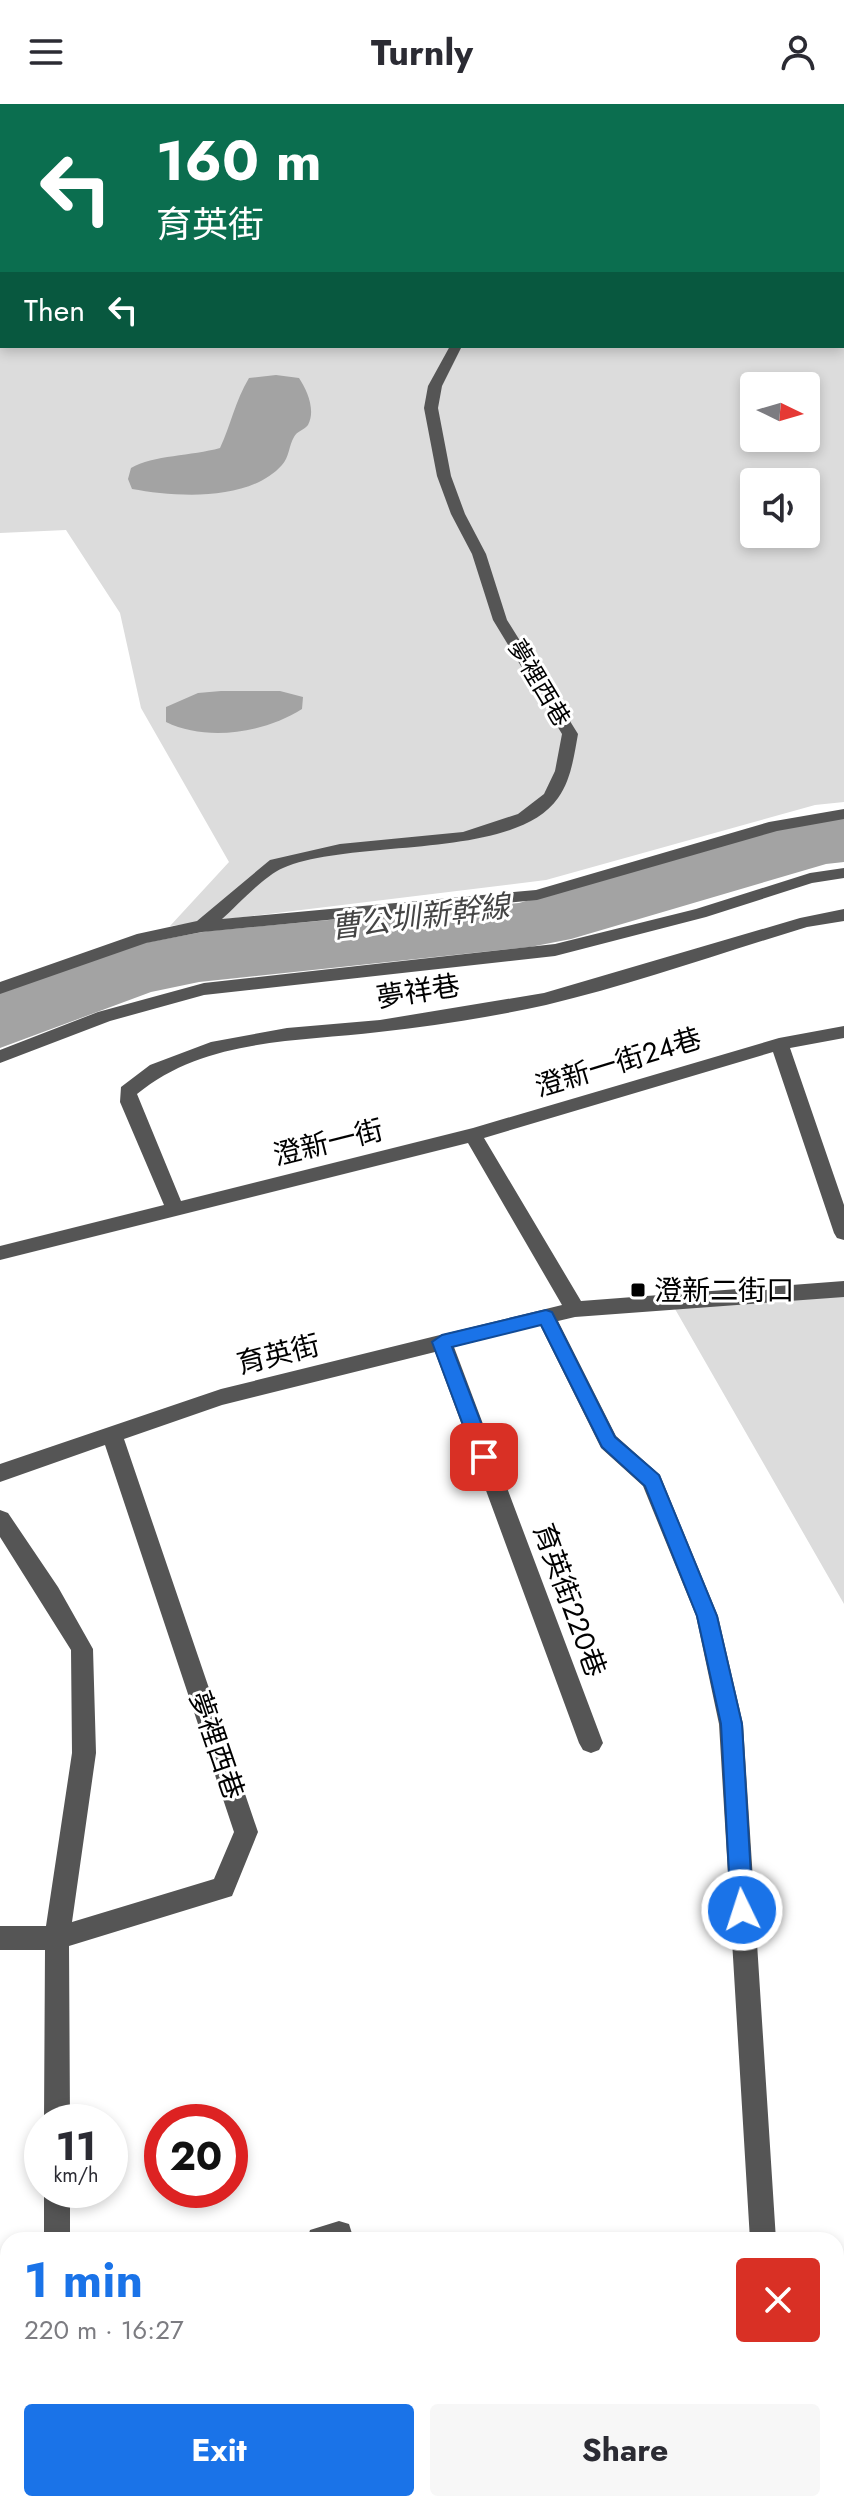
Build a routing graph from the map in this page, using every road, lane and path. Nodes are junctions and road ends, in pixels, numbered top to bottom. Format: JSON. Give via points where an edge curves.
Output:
{"nodes":[{"id":1,"x":455,"y":348,"type":"edge"},
{"id":2,"x":844,"y":814,"type":"edge"},
{"id":3,"x":844,"y":873,"type":"edge"},
{"id":4,"x":844,"y":915,"type":"edge"},
{"id":5,"x":202,"y":926,"type":"junction"},
{"id":6,"x":0,"y":988,"type":"edge"},
{"id":7,"x":844,"y":1032,"type":"edge"},
{"id":8,"x":779,"y":1044,"type":"junction"},
{"id":9,"x":0,"y":1057,"type":"edge"},
{"id":10,"x":473,"y":1135,"type":"junction"},
{"id":11,"x":175,"y":1209,"type":"junction"},
{"id":12,"x":844,"y":1233,"type":"edge"},
{"id":13,"x":0,"y":1253,"type":"edge"},
{"id":14,"x":844,"y":1289,"type":"edge"},
{"id":15,"x":575,"y":1309,"type":"junction"},
{"id":16,"x":546,"y":1317,"type":"junction"},
{"id":17,"x":442,"y":1342,"type":"junction"},
{"id":18,"x":112,"y":1435,"type":"junction"},
{"id":19,"x":0,"y":1473,"type":"edge"},
{"id":20,"x":0,"y":1519,"type":"edge"},
{"id":21,"x":591,"y":1743,"type":"dead end"},
{"id":22,"x":0,"y":1938,"type":"edge"},
{"id":23,"x":57,"y":1938,"type":"junction"},
{"id":24,"x":57,"y":2104,"type":"edge"},
{"id":25,"x":57,"y":2208,"type":"edge"},
{"id":26,"x":57,"y":2232,"type":"edge"},
{"id":27,"x":763,"y":2232,"type":"edge"}],
"edges":[{"from":1,"to":5,"type":"street","name":"夢裡西巷","via":[[435,386],[431,408],[436,448],[500,620],[570,734],[563,771],[551,797],[524,818],[465,837],[340,849],[276,864]]},
{"from":2,"to":5,"type":"street","via":[[775,826],[537,895]]},
{"from":3,"to":9,"type":"street","via":[[555,950],[204,989],[104,1016]]},
{"from":4,"to":11,"type":"street","name":"夢祥巷","via":[[545,999],[380,1026],[287,1034],[226,1045],[156,1069],[128,1092],[129,1102]]},
{"from":5,"to":6,"type":"street","via":[[143,938]]},
{"from":7,"to":8,"type":"street","name":"澄新一街24巷"},
{"from":8,"to":10,"type":"street","name":"澄新一街24巷"},
{"from":8,"to":12,"type":"street"},
{"from":10,"to":11,"type":"street","name":"澄新一街"},
{"from":10,"to":15,"type":"street"},
{"from":11,"to":13,"type":"street","name":"澄新一街"},
{"from":14,"to":15,"type":"street","name":"育英街"},
{"from":15,"to":16,"type":"street","name":"育英街"},
{"from":16,"to":17,"type":"street","name":"育英街"},
{"from":16,"to":27,"type":"street","via":[[608,1442],[652,1481],[707,1616],[731,1724]]},
{"from":17,"to":18,"type":"street","name":"育英街","via":[[221,1397]]},
{"from":17,"to":21,"type":"street","name":"育英街220巷"},
{"from":18,"to":19,"type":"street","name":"育英街"},
{"from":18,"to":23,"type":"street","name":"夢裡西巷","via":[[246,1832],[223,1888]]},
{"from":20,"to":23,"type":"street","via":[[82,1649],[84,1753]]},
{"from":22,"to":23,"type":"street","name":"夢裡西巷"},
{"from":23,"to":24,"type":"street"},
{"from":25,"to":26,"type":"street"}]}
